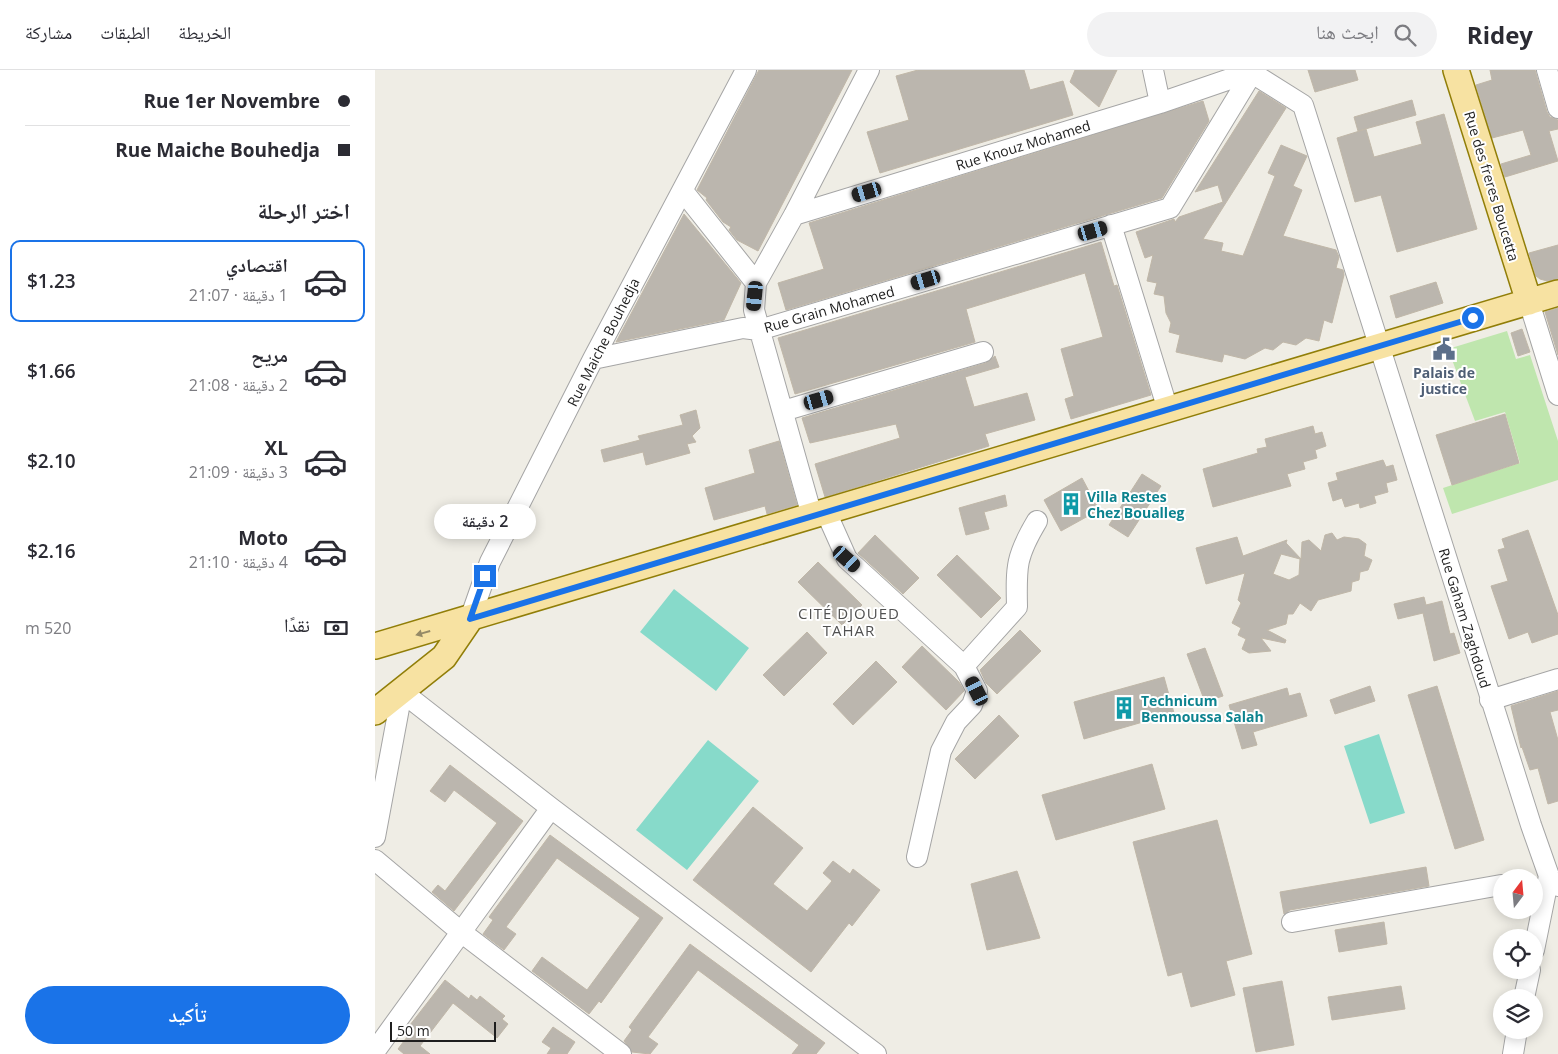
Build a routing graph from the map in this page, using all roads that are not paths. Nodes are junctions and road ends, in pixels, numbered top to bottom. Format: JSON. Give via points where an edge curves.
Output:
{"nodes":[{"id":1,"x":746,"y":70,"type":"edge"},
{"id":2,"x":1153,"y":70,"type":"edge"},
{"id":3,"x":1273,"y":70,"type":"edge"},
{"id":4,"x":1456,"y":70,"type":"edge"},
{"id":5,"x":1547,"y":70,"type":"edge"},
{"id":6,"x":1254,"y":71,"type":"edge"},
{"id":7,"x":873,"y":72,"type":"edge"},
{"id":8,"x":1160,"y":103,"type":"junction"},
{"id":9,"x":1303,"y":104,"type":"junction"},
{"id":10,"x":1558,"y":108,"type":"edge"},
{"id":11,"x":683,"y":191,"type":"junction"},
{"id":12,"x":794,"y":215,"type":"junction"},
{"id":13,"x":1111,"y":225,"type":"junction"},
{"id":14,"x":756,"y":283,"type":"junction"},
{"id":15,"x":1558,"y":293,"type":"edge"},
{"id":16,"x":1529,"y":302,"type":"junction"},
{"id":17,"x":759,"y":330,"type":"junction"},
{"id":18,"x":1381,"y":346,"type":"junction"},
{"id":19,"x":983,"y":352,"type":"dead end"},
{"id":20,"x":593,"y":359,"type":"junction"},
{"id":21,"x":1558,"y":395,"type":"edge"},
{"id":22,"x":1168,"y":410,"type":"junction"},
{"id":23,"x":783,"y":411,"type":"junction"},
{"id":24,"x":819,"y":514,"type":"junction"},
{"id":25,"x":1037,"y":521,"type":"dead end"},
{"id":26,"x":470,"y":619,"type":"junction"},
{"id":27,"x":375,"y":646,"type":"edge"},
{"id":28,"x":964,"y":666,"type":"junction"},
{"id":29,"x":1558,"y":679,"type":"edge"},
{"id":30,"x":402,"y":692,"type":"junction"},
{"id":31,"x":1490,"y":700,"type":"junction"},
{"id":32,"x":375,"y":712,"type":"edge"},
{"id":33,"x":551,"y":808,"type":"junction"},
{"id":34,"x":375,"y":837,"type":"edge"},
{"id":35,"x":917,"y":857,"type":"dead end"},
{"id":36,"x":375,"y":860,"type":"edge"},
{"id":37,"x":1550,"y":878,"type":"edge"},
{"id":38,"x":1493,"y":885,"type":"edge"},
{"id":39,"x":1292,"y":922,"type":"dead end"},
{"id":40,"x":1539,"y":929,"type":"edge"},
{"id":41,"x":461,"y":932,"type":"junction"},
{"id":42,"x":1516,"y":1039,"type":"edge"},
{"id":43,"x":375,"y":1051,"type":"edge"},
{"id":44,"x":621,"y":1054,"type":"edge"},
{"id":45,"x":877,"y":1054,"type":"edge"},
{"id":46,"x":1513,"y":1054,"type":"edge"}],
"edges":[{"from":1,"to":11,"type":"street","name":"Rue Maiche Bouhedja"},
{"from":2,"to":8,"type":"street"},
{"from":3,"to":9,"type":"street"},
{"from":4,"to":16,"type":"main road","name":"Rue des freres Boucetta"},
{"from":5,"to":10,"type":"street"},
{"from":6,"to":8,"type":"street","name":"Rue Knouz Mohamed"},
{"from":6,"to":9,"type":"street"},
{"from":6,"to":13,"type":"street","name":"Rue Grain Mohamed","via":[[1170,208]]},
{"from":7,"to":12,"type":"street"},
{"from":8,"to":12,"type":"street","name":"Rue Knouz Mohamed"},
{"from":9,"to":18,"type":"street","name":"Rue Gaham Zaghdoud"},
{"from":11,"to":14,"type":"street"},
{"from":11,"to":20,"type":"street","name":"Rue Maiche Bouhedja"},
{"from":12,"to":14,"type":"street"},
{"from":13,"to":17,"type":"street","name":"Rue Grain Mohamed"},
{"from":13,"to":22,"type":"street"},
{"from":14,"to":17,"type":"street","via":[[753,310]]},
{"from":15,"to":16,"type":"main road"},
{"from":16,"to":18,"type":"main road"},
{"from":16,"to":21,"type":"street"},
{"from":17,"to":20,"type":"street","name":"Rue Grain Mohamed","via":[[743,328]]},
{"from":17,"to":23,"type":"street"},
{"from":18,"to":22,"type":"main road"},
{"from":18,"to":31,"type":"street","name":"Rue Gaham Zaghdoud"},
{"from":19,"to":23,"type":"street"},
{"from":20,"to":26,"type":"street","name":"Rue Maiche Bouhedja","via":[[490,562]]},
{"from":22,"to":24,"type":"main road"},
{"from":23,"to":24,"type":"street"},
{"from":24,"to":26,"type":"main road"},
{"from":24,"to":28,"type":"street","via":[[847,559]]},
{"from":25,"to":28,"type":"street","via":[[1022,547],[1016,572],[1017,607]]},
{"from":26,"to":27,"type":"main road","one_way":true},
{"from":26,"to":30,"type":"main road","via":[[444,657]]},
{"from":28,"to":35,"type":"street","via":[[977,691],[972,706],[956,722],[941,751]]},
{"from":29,"to":31,"type":"street"},
{"from":30,"to":32,"type":"main road"},
{"from":30,"to":33,"type":"street"},
{"from":30,"to":34,"type":"street"},
{"from":31,"to":37,"type":"street","name":"Rue Gaham Zaghdoud"},
{"from":33,"to":41,"type":"street"},
{"from":33,"to":45,"type":"street"},
{"from":36,"to":41,"type":"street"},
{"from":37,"to":40,"type":"street"},
{"from":38,"to":39,"type":"street"},
{"from":41,"to":43,"type":"street"},
{"from":41,"to":44,"type":"street"},
{"from":42,"to":46,"type":"street"}]}
